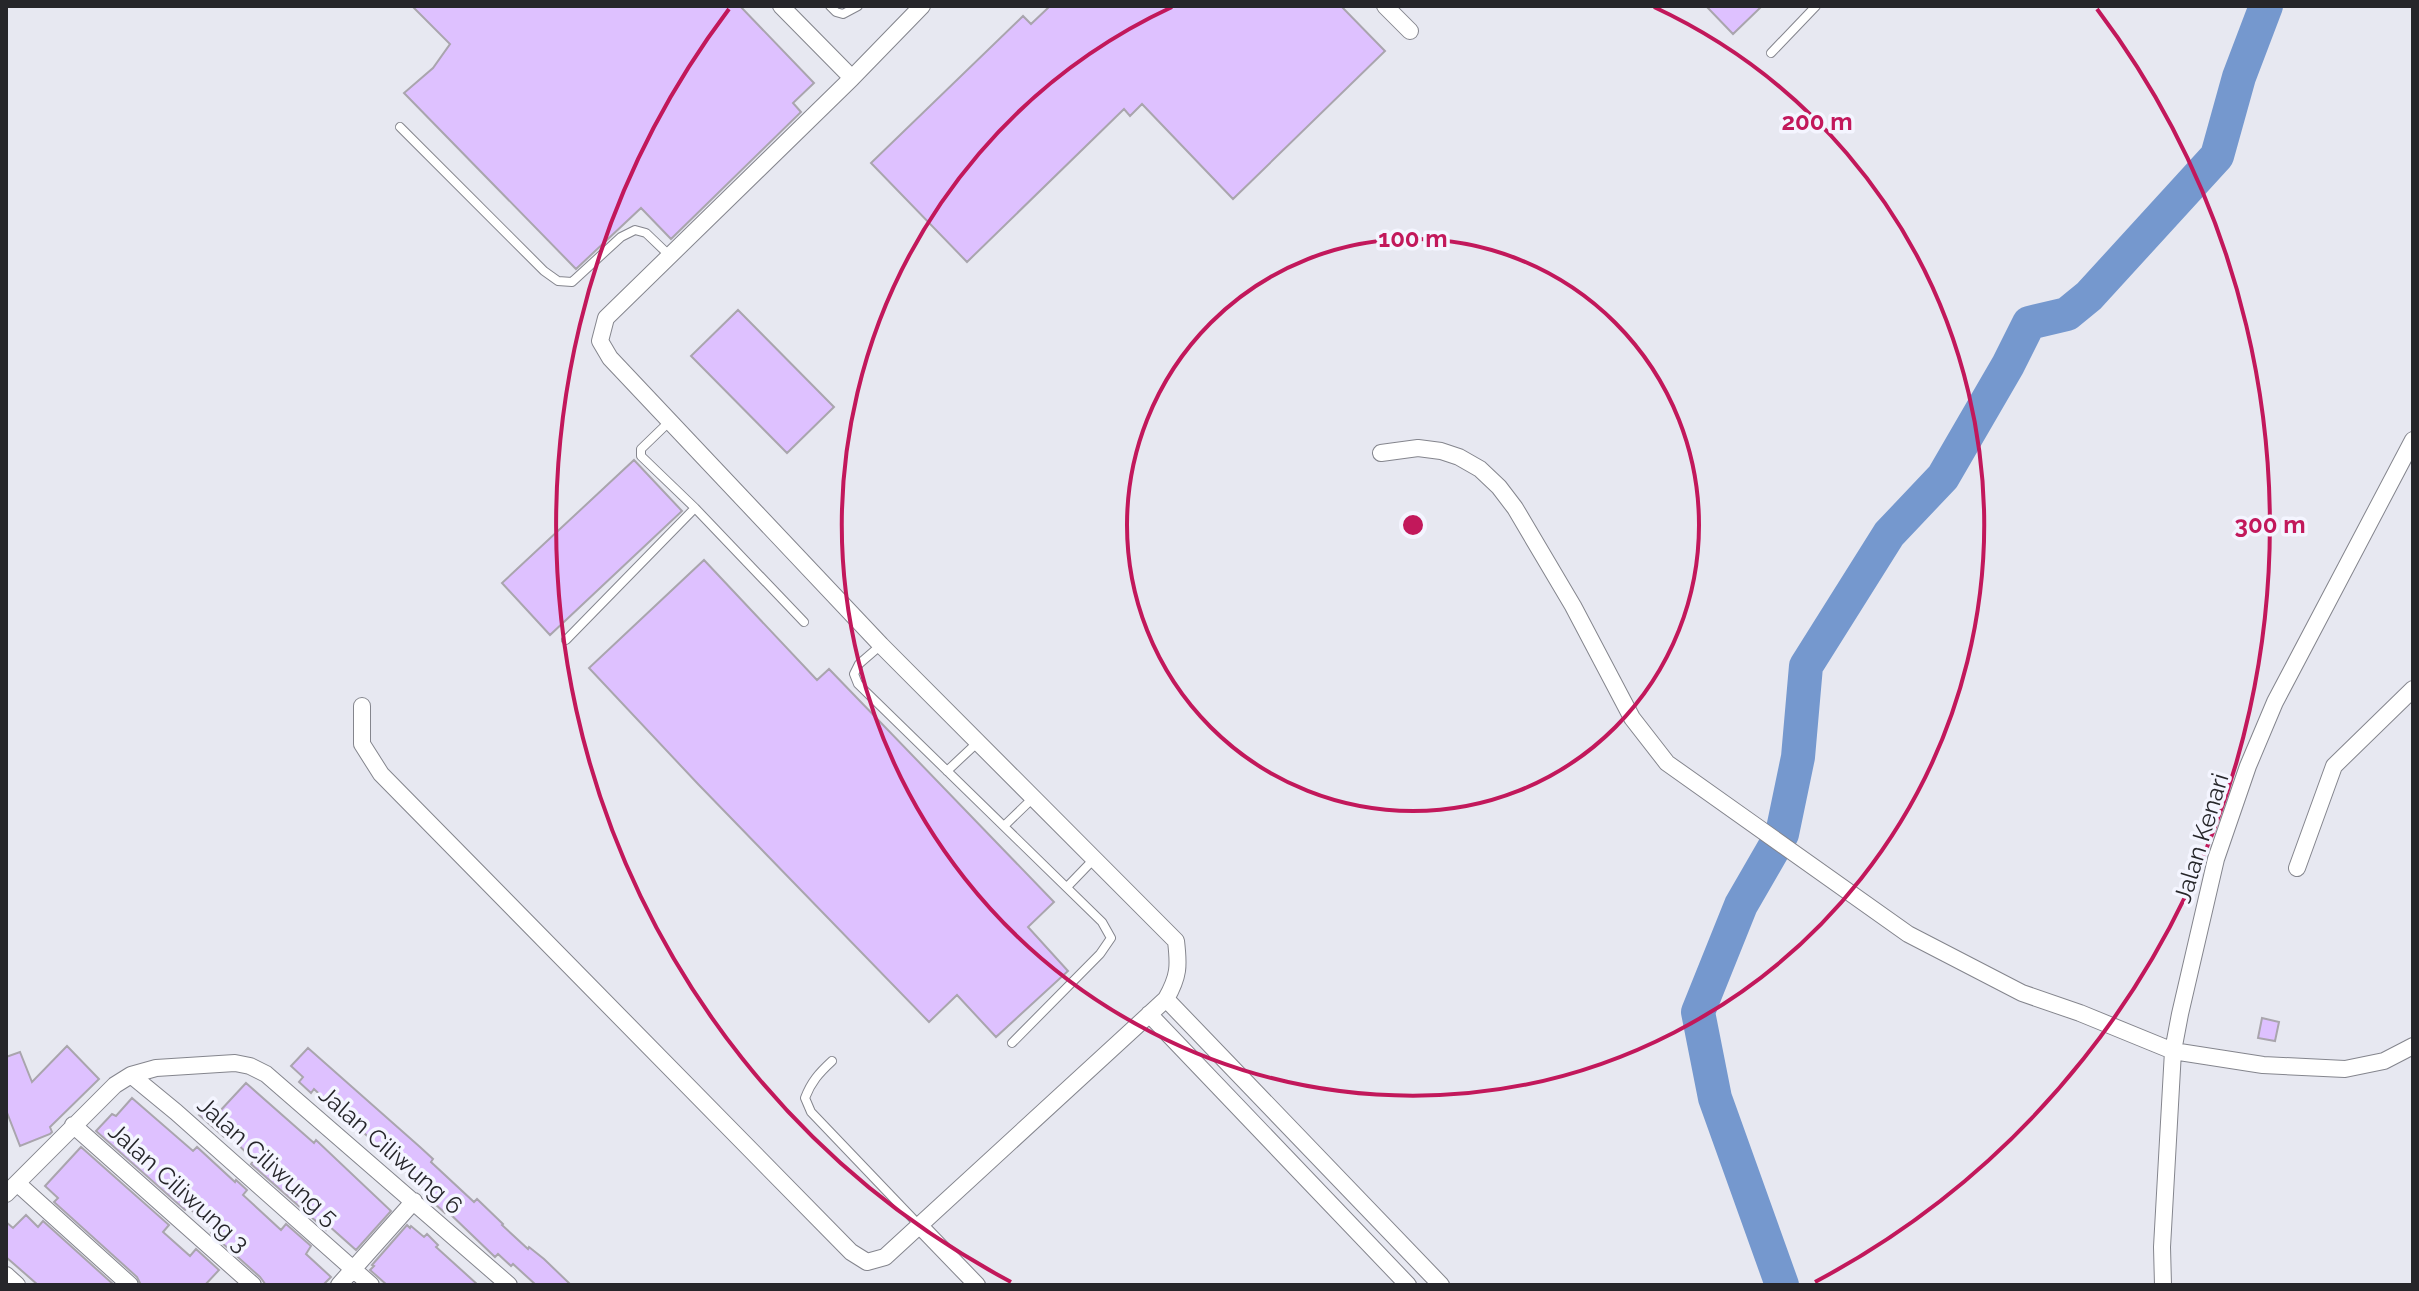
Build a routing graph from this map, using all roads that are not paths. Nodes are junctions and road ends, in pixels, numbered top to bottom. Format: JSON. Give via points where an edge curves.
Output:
{"nodes":[{"id":1,"x":781,"y":6,"type":"edge"},
{"id":2,"x":830,"y":6,"type":"edge"},
{"id":3,"x":858,"y":6,"type":"edge"},
{"id":4,"x":922,"y":6,"type":"edge"},
{"id":5,"x":1385,"y":6,"type":"edge"},
{"id":6,"x":1816,"y":6,"type":"edge"},
{"id":7,"x":1410,"y":31,"type":"dead end"},
{"id":8,"x":1771,"y":53,"type":"dead end"},
{"id":9,"x":852,"y":78,"type":"junction"},
{"id":10,"x":400,"y":127,"type":"dead end"},
{"id":11,"x":670,"y":256,"type":"junction"},
{"id":12,"x":670,"y":421,"type":"junction"},
{"id":13,"x":2413,"y":440,"type":"edge"},
{"id":14,"x":1381,"y":453,"type":"dead end"},
{"id":15,"x":695,"y":508,"type":"junction"},
{"id":16,"x":804,"y":622,"type":"dead end"},
{"id":17,"x":566,"y":640,"type":"dead end"},
{"id":18,"x":881,"y":645,"type":"junction"},
{"id":19,"x":2413,"y":689,"type":"edge"},
{"id":20,"x":362,"y":706,"type":"dead end"},
{"id":21,"x":978,"y":742,"type":"junction"},
{"id":22,"x":947,"y":771,"type":"junction"},
{"id":23,"x":1033,"y":798,"type":"junction"},
{"id":24,"x":1004,"y":826,"type":"junction"},
{"id":25,"x":1094,"y":859,"type":"junction"},
{"id":26,"x":2297,"y":868,"type":"dead end"},
{"id":27,"x":1067,"y":887,"type":"junction"},
{"id":28,"x":1166,"y":999,"type":"junction"},
{"id":29,"x":1149,"y":1014,"type":"junction"},
{"id":30,"x":1012,"y":1043,"type":"dead end"},
{"id":31,"x":2413,"y":1046,"type":"edge"},
{"id":32,"x":2173,"y":1051,"type":"junction"},
{"id":33,"x":832,"y":1061,"type":"dead end"},
{"id":34,"x":131,"y":1075,"type":"junction"},
{"id":35,"x":73,"y":1125,"type":"junction"},
{"id":36,"x":11,"y":1188,"type":"edge"},
{"id":37,"x":414,"y":1201,"type":"junction"},
{"id":38,"x":919,"y":1225,"type":"junction"},
{"id":39,"x":353,"y":1269,"type":"junction"},
{"id":40,"x":6,"y":1275,"type":"edge"},
{"id":41,"x":17,"y":1285,"type":"edge"},
{"id":42,"x":130,"y":1285,"type":"edge"},
{"id":43,"x":253,"y":1285,"type":"edge"},
{"id":44,"x":339,"y":1285,"type":"edge"},
{"id":45,"x":371,"y":1285,"type":"edge"},
{"id":46,"x":509,"y":1285,"type":"edge"},
{"id":47,"x":977,"y":1285,"type":"edge"},
{"id":48,"x":1408,"y":1285,"type":"edge"},
{"id":49,"x":1441,"y":1285,"type":"edge"},
{"id":50,"x":2163,"y":1285,"type":"edge"}],
"edges":[{"from":1,"to":9,"type":"street"},
{"from":2,"to":3,"type":"lane","via":[[843,14]]},
{"from":4,"to":9,"type":"street"},
{"from":5,"to":7,"type":"street"},
{"from":6,"to":8,"type":"lane"},
{"from":9,"to":11,"type":"street"},
{"from":10,"to":11,"type":"lane","via":[[558,281],[572,282],[635,230],[646,233]]},
{"from":11,"to":12,"type":"street","via":[[606,318],[600,341]]},
{"from":12,"to":15,"type":"lane","via":[[641,449],[641,456]]},
{"from":12,"to":18,"type":"street"},
{"from":13,"to":32,"type":"street","name":"Jalan Kenari","via":[[2275,702],[2248,766],[2216,859]]},
{"from":14,"to":32,"type":"street","via":[[1441,451],[1480,469],[1499,487],[1543,552],[1632,718],[1667,763],[1908,934],[2022,993]]},
{"from":15,"to":16,"type":"lane"},
{"from":15,"to":17,"type":"lane"},
{"from":18,"to":21,"type":"street"},
{"from":18,"to":22,"type":"lane","via":[[859,664],[854,674],[858,684]]},
{"from":19,"to":26,"type":"street","via":[[2334,766]]},
{"from":20,"to":38,"type":"street","via":[[362,744],[381,774],[851,1252],[867,1262],[885,1257]]},
{"from":21,"to":22,"type":"lane"},
{"from":21,"to":23,"type":"street"},
{"from":22,"to":24,"type":"lane"},
{"from":23,"to":24,"type":"lane"},
{"from":23,"to":25,"type":"street"},
{"from":24,"to":27,"type":"lane"},
{"from":25,"to":27,"type":"lane"},
{"from":25,"to":28,"type":"street","via":[[1176,941],[1179,968]]},
{"from":27,"to":30,"type":"lane","via":[[1111,938]]},
{"from":28,"to":29,"type":"street"},
{"from":28,"to":49,"type":"street"},
{"from":29,"to":38,"type":"street"},
{"from":29,"to":48,"type":"street"},
{"from":31,"to":32,"type":"street","via":[[2384,1061],[2345,1069],[2263,1065]]},
{"from":32,"to":50,"type":"street","name":"Jalan Kenari"},
{"from":33,"to":38,"type":"lane","via":[[809,1085],[805,1098],[811,1112]]},
{"from":34,"to":35,"type":"street"},
{"from":34,"to":37,"type":"street","name":"Jalan Ciliwung 6","via":[[156,1068],[250,1066]]},
{"from":34,"to":39,"type":"street","name":"Jalan Ciliwung 5"},
{"from":35,"to":36,"type":"street"},
{"from":35,"to":43,"type":"street","name":"Jalan Ciliwung 3"},
{"from":36,"to":42,"type":"street"},
{"from":37,"to":39,"type":"street"},
{"from":37,"to":46,"type":"street","name":"Jalan Ciliwung 6"},
{"from":38,"to":47,"type":"street"},
{"from":39,"to":44,"type":"street"},
{"from":39,"to":45,"type":"street","name":"Jalan Ciliwung 5"},
{"from":40,"to":41,"type":"street"}]}
